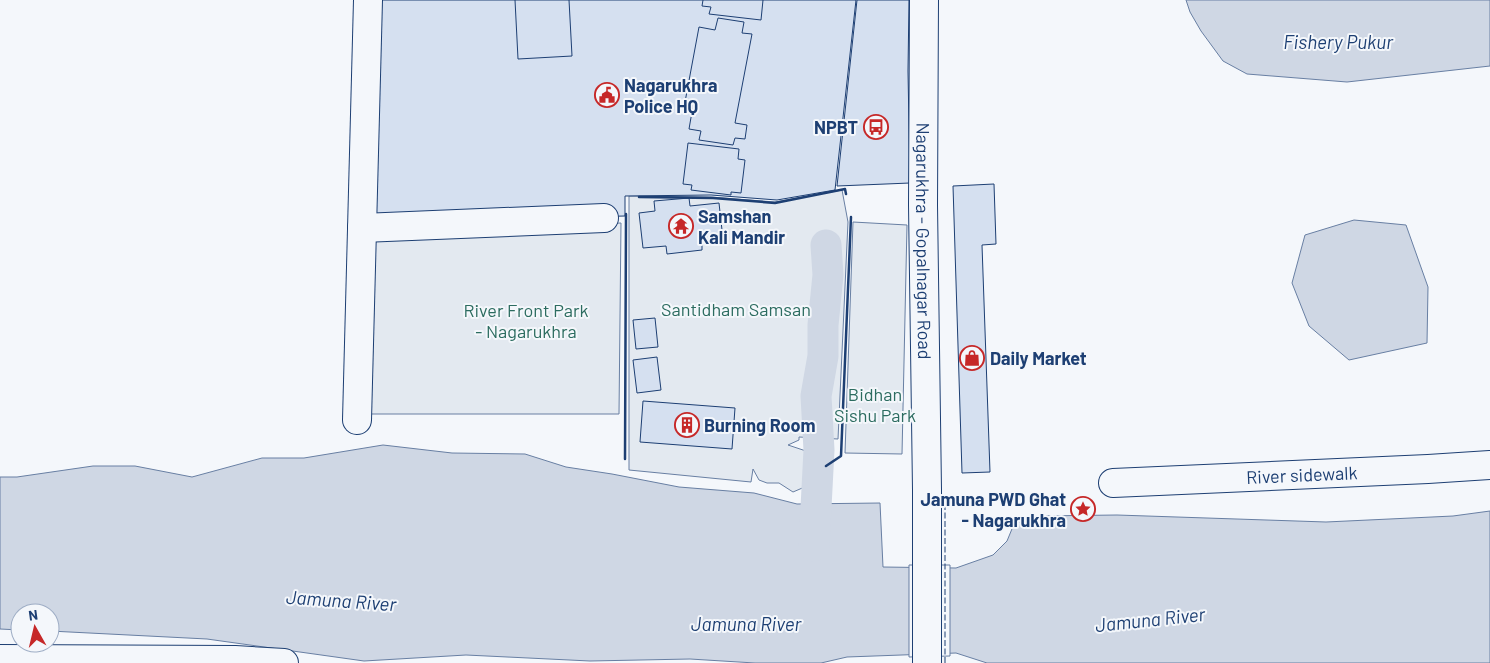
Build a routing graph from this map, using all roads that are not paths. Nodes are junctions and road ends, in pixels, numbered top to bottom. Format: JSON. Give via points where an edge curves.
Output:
{"nodes":[{"id":1,"x":368,"y":0,"type":"edge"},
{"id":2,"x":924,"y":0,"type":"edge"},
{"id":3,"x":604,"y":218,"type":"dead end"},
{"id":4,"x":362,"y":228,"type":"junction"},
{"id":5,"x":357,"y":420,"type":"dead end"},
{"id":6,"x":1490,"y":465,"type":"edge"},
{"id":7,"x":1113,"y":482,"type":"dead end"},
{"id":8,"x":0,"y":659,"type":"edge"},
{"id":9,"x":284,"y":663,"type":"edge"},
{"id":10,"x":927,"y":663,"type":"edge"}],
"edges":[{"from":1,"to":4,"type":"street"},
{"from":2,"to":10,"type":"street","name":"Nagarukhra - Gopalnagar Road"},
{"from":3,"to":4,"type":"street"},
{"from":4,"to":5,"type":"street"},
{"from":6,"to":7,"type":"street","name":"River sidewalk"},
{"from":8,"to":9,"type":"street"}]}
